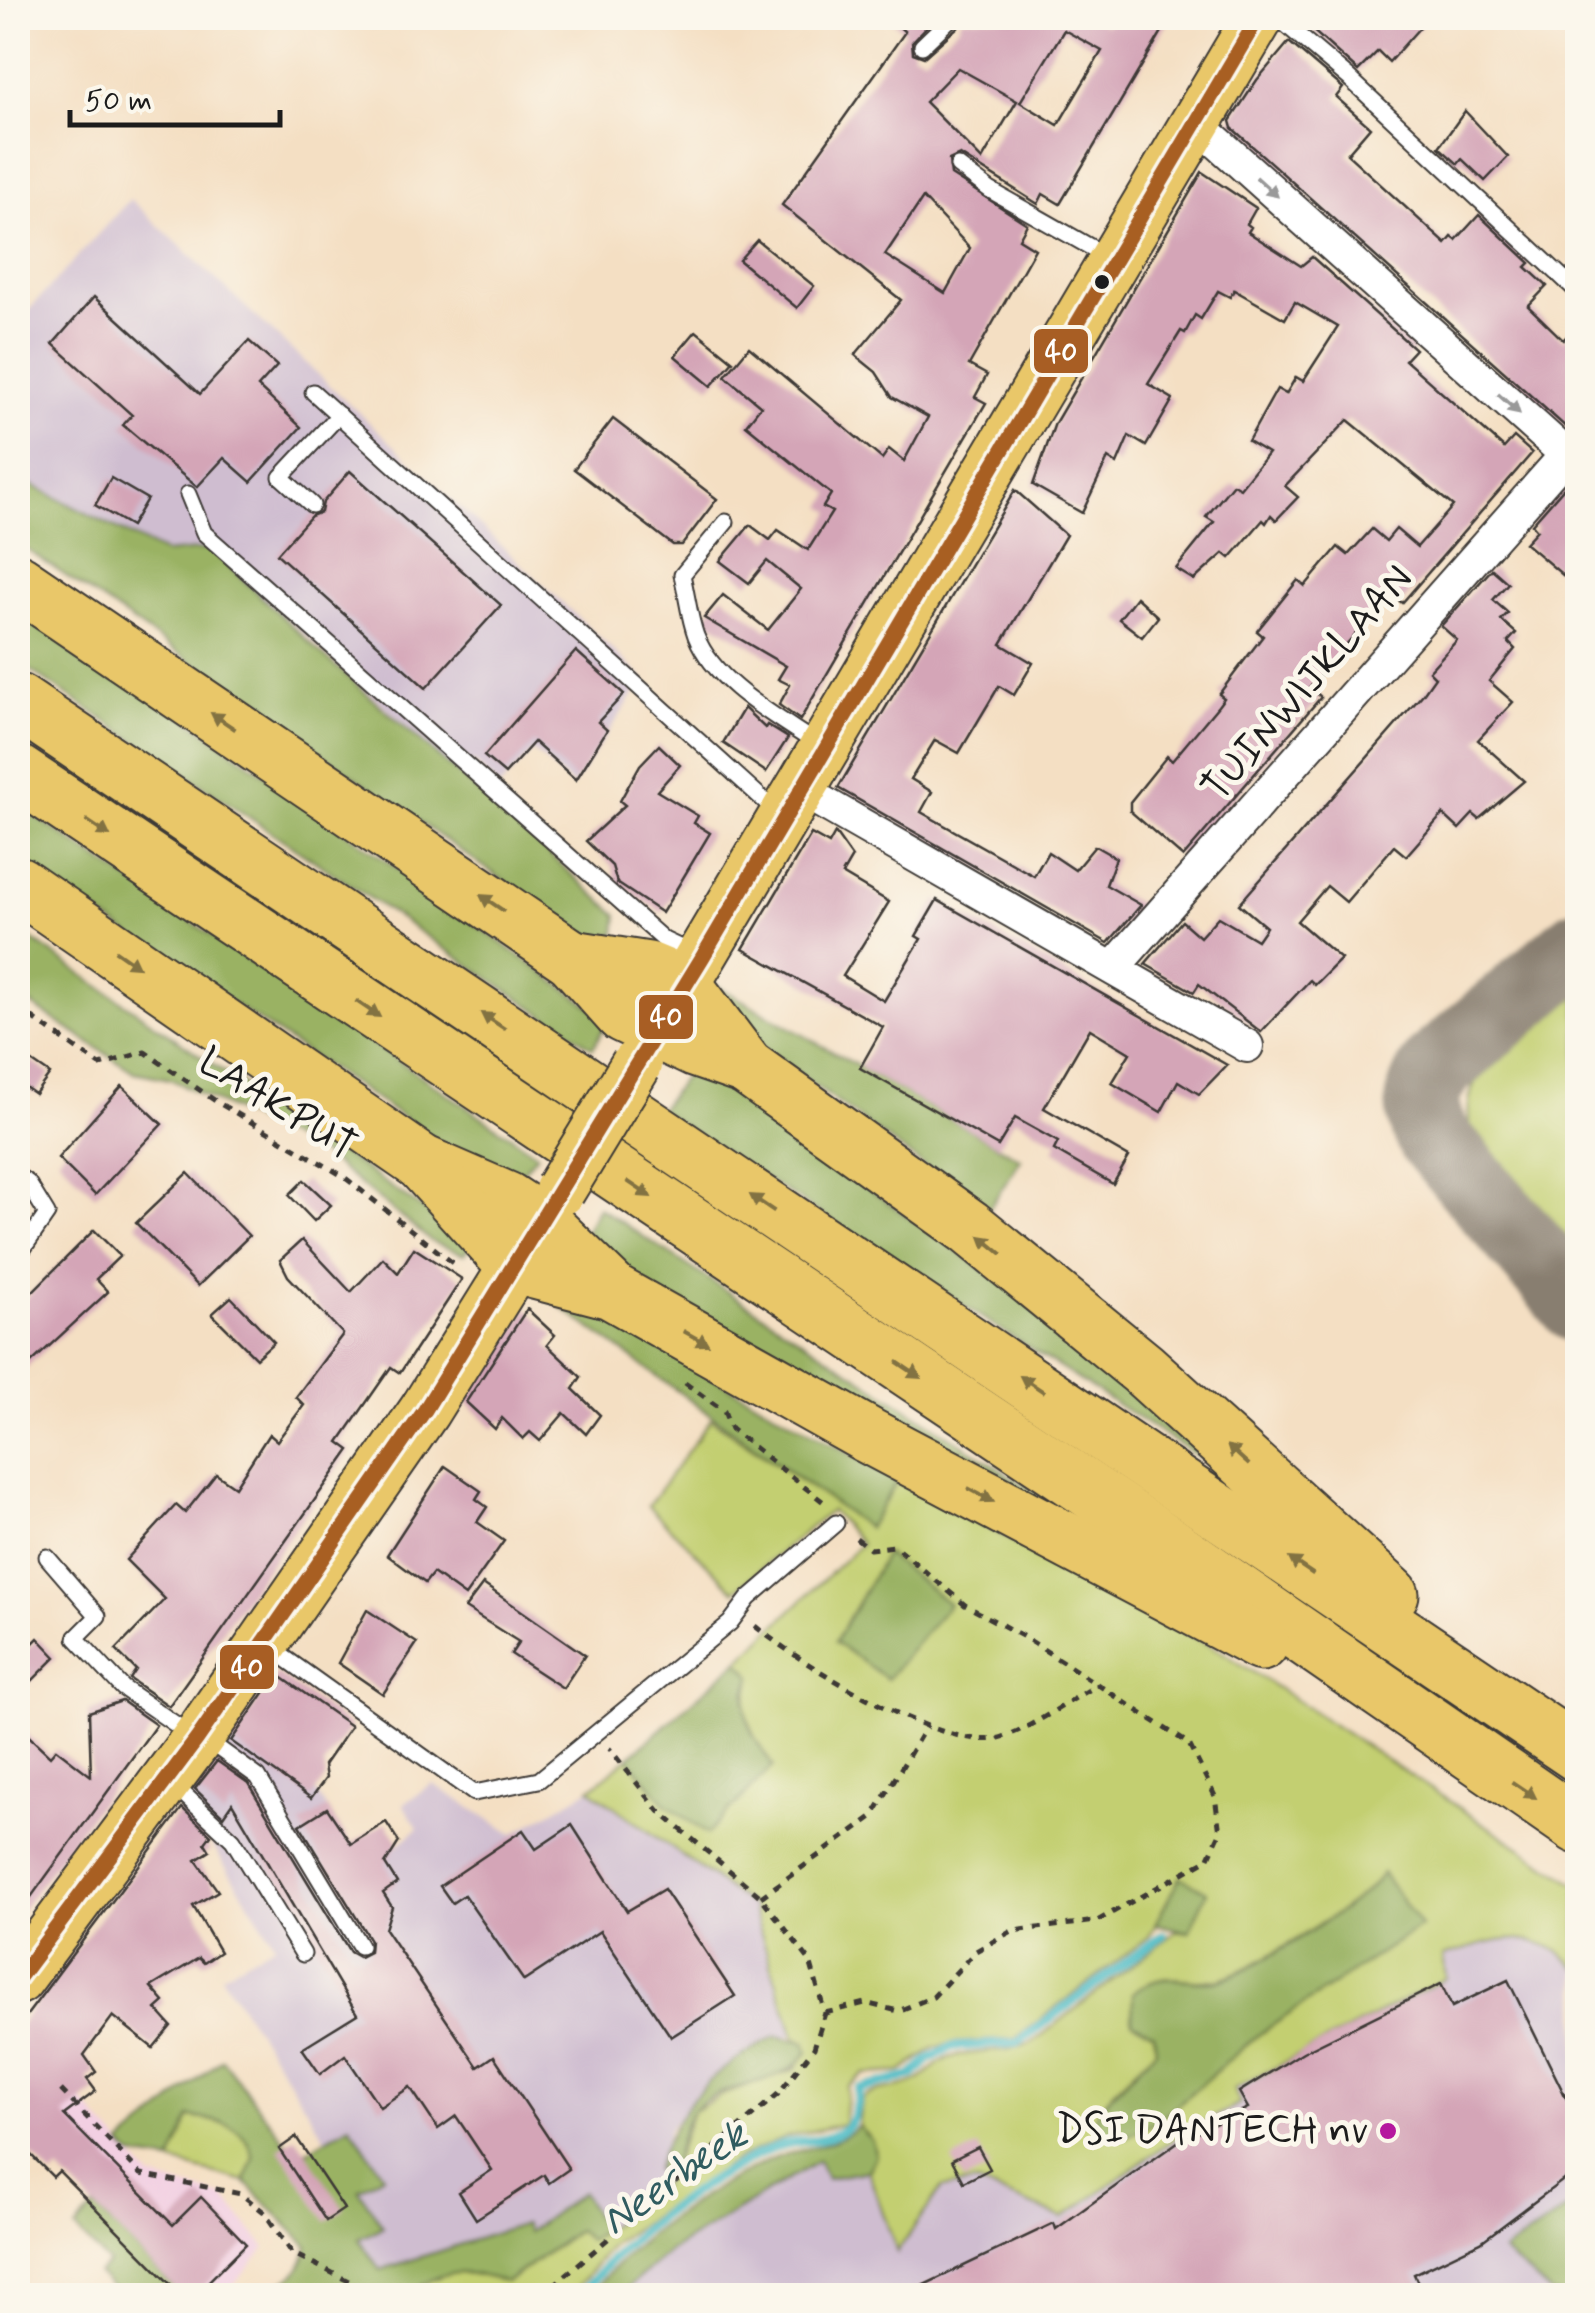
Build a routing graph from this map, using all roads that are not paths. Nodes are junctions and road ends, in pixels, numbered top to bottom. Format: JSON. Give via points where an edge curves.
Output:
{"nodes":[{"id":1,"x":951,"y":18,"type":"edge"},
{"id":2,"x":1259,"y":19,"type":"edge"},
{"id":3,"x":922,"y":46,"type":"dead end"},
{"id":4,"x":1194,"y":122,"type":"junction"},
{"id":5,"x":958,"y":166,"type":"dead end"},
{"id":6,"x":1112,"y":259,"type":"junction"},
{"id":7,"x":1578,"y":292,"type":"edge"},
{"id":8,"x":313,"y":392,"type":"dead end"},
{"id":9,"x":339,"y":415,"type":"junction"},
{"id":10,"x":1572,"y":460,"type":"edge"},
{"id":11,"x":188,"y":494,"type":"dead end"},
{"id":12,"x":312,"y":504,"type":"dead end"},
{"id":13,"x":726,"y":522,"type":"dead end"},
{"id":14,"x":18,"y":582,"type":"edge"},
{"id":15,"x":18,"y":702,"type":"edge"},
{"id":16,"x":18,"y":773,"type":"edge"},
{"id":17,"x":803,"y":785,"type":"junction"},
{"id":18,"x":18,"y":884,"type":"edge"},
{"id":19,"x":572,"y":958,"type":"junction"},
{"id":20,"x":1113,"y":968,"type":"junction"},
{"id":21,"x":693,"y":972,"type":"junction"},
{"id":22,"x":1247,"y":1046,"type":"dead end"},
{"id":23,"x":646,"y":1048,"type":"junction"},
{"id":24,"x":746,"y":1067,"type":"junction"},
{"id":25,"x":18,"y":1176,"type":"edge"},
{"id":26,"x":528,"y":1243,"type":"junction"},
{"id":27,"x":18,"y":1256,"type":"edge"},
{"id":28,"x":836,"y":1522,"type":"road end"},
{"id":29,"x":47,"y":1558,"type":"dead end"},
{"id":30,"x":264,"y":1642,"type":"junction"},
{"id":31,"x":1526,"y":1720,"type":"junction"},
{"id":32,"x":198,"y":1737,"type":"junction"},
{"id":33,"x":1578,"y":1754,"type":"edge"},
{"id":34,"x":1471,"y":1755,"type":"junction"},
{"id":35,"x":167,"y":1779,"type":"junction"},
{"id":36,"x":1578,"y":1826,"type":"edge"},
{"id":37,"x":360,"y":1946,"type":"dead end"},
{"id":38,"x":303,"y":1954,"type":"dead end"},
{"id":39,"x":18,"y":1979,"type":"edge"}],
"edges":[{"from":1,"to":3,"type":"lane"},
{"from":2,"to":4,"type":"main road"},
{"from":2,"to":7,"type":"lane","via":[[1364,91]]},
{"from":4,"to":6,"type":"main road"},
{"from":4,"to":10,"type":"street","name":"TUINWIJKLAAN","one_way":true},
{"from":5,"to":6,"type":"lane"},
{"from":6,"to":17,"type":"main road"},
{"from":8,"to":9,"type":"lane"},
{"from":9,"to":12,"type":"lane","via":[[281,477]]},
{"from":9,"to":17,"type":"lane","via":[[754,795]]},
{"from":10,"to":20,"type":"street","name":"TUINWIJKLAAN"},
{"from":11,"to":21,"type":"lane","via":[[204,533]]},
{"from":13,"to":17,"type":"lane","via":[[682,575],[695,634],[749,698]]},
{"from":19,"to":14,"type":"highway","one_way":true},
{"from":31,"to":15,"type":"highway","one_way":true},
{"from":16,"to":34,"type":"highway","one_way":true,"via":[[1131,1518]]},
{"from":17,"to":20,"type":"street"},
{"from":17,"to":21,"type":"main road"},
{"from":18,"to":26,"type":"highway","one_way":true},
{"from":19,"to":21,"type":"highway"},
{"from":19,"to":23,"type":"highway"},
{"from":20,"to":22,"type":"street"},
{"from":21,"to":23,"type":"main road"},
{"from":21,"to":24,"type":"highway"},
{"from":23,"to":24,"type":"highway"},
{"from":23,"to":26,"type":"main road","bridge":true},
{"from":31,"to":24,"type":"highway","one_way":true,"via":[[1143,1370],[969,1227]]},
{"from":25,"to":27,"type":"lane","via":[[47,1214]]},
{"from":26,"to":30,"type":"main road","via":[[425,1410]]},
{"from":26,"to":34,"type":"highway","one_way":true,"via":[[869,1436]]},
{"from":28,"to":30,"type":"lane","via":[[540,1780],[474,1793]]},
{"from":29,"to":32,"type":"lane","via":[[98,1616],[76,1638],[123,1688]]},
{"from":30,"to":32,"type":"main road"},
{"from":31,"to":33,"type":"highway"},
{"from":32,"to":35,"type":"main road"},
{"from":32,"to":37,"type":"lane","via":[[258,1778]]},
{"from":34,"to":36,"type":"highway","one_way":true},
{"from":35,"to":38,"type":"lane","via":[[233,1840]]},
{"from":35,"to":39,"type":"main road"}]}
